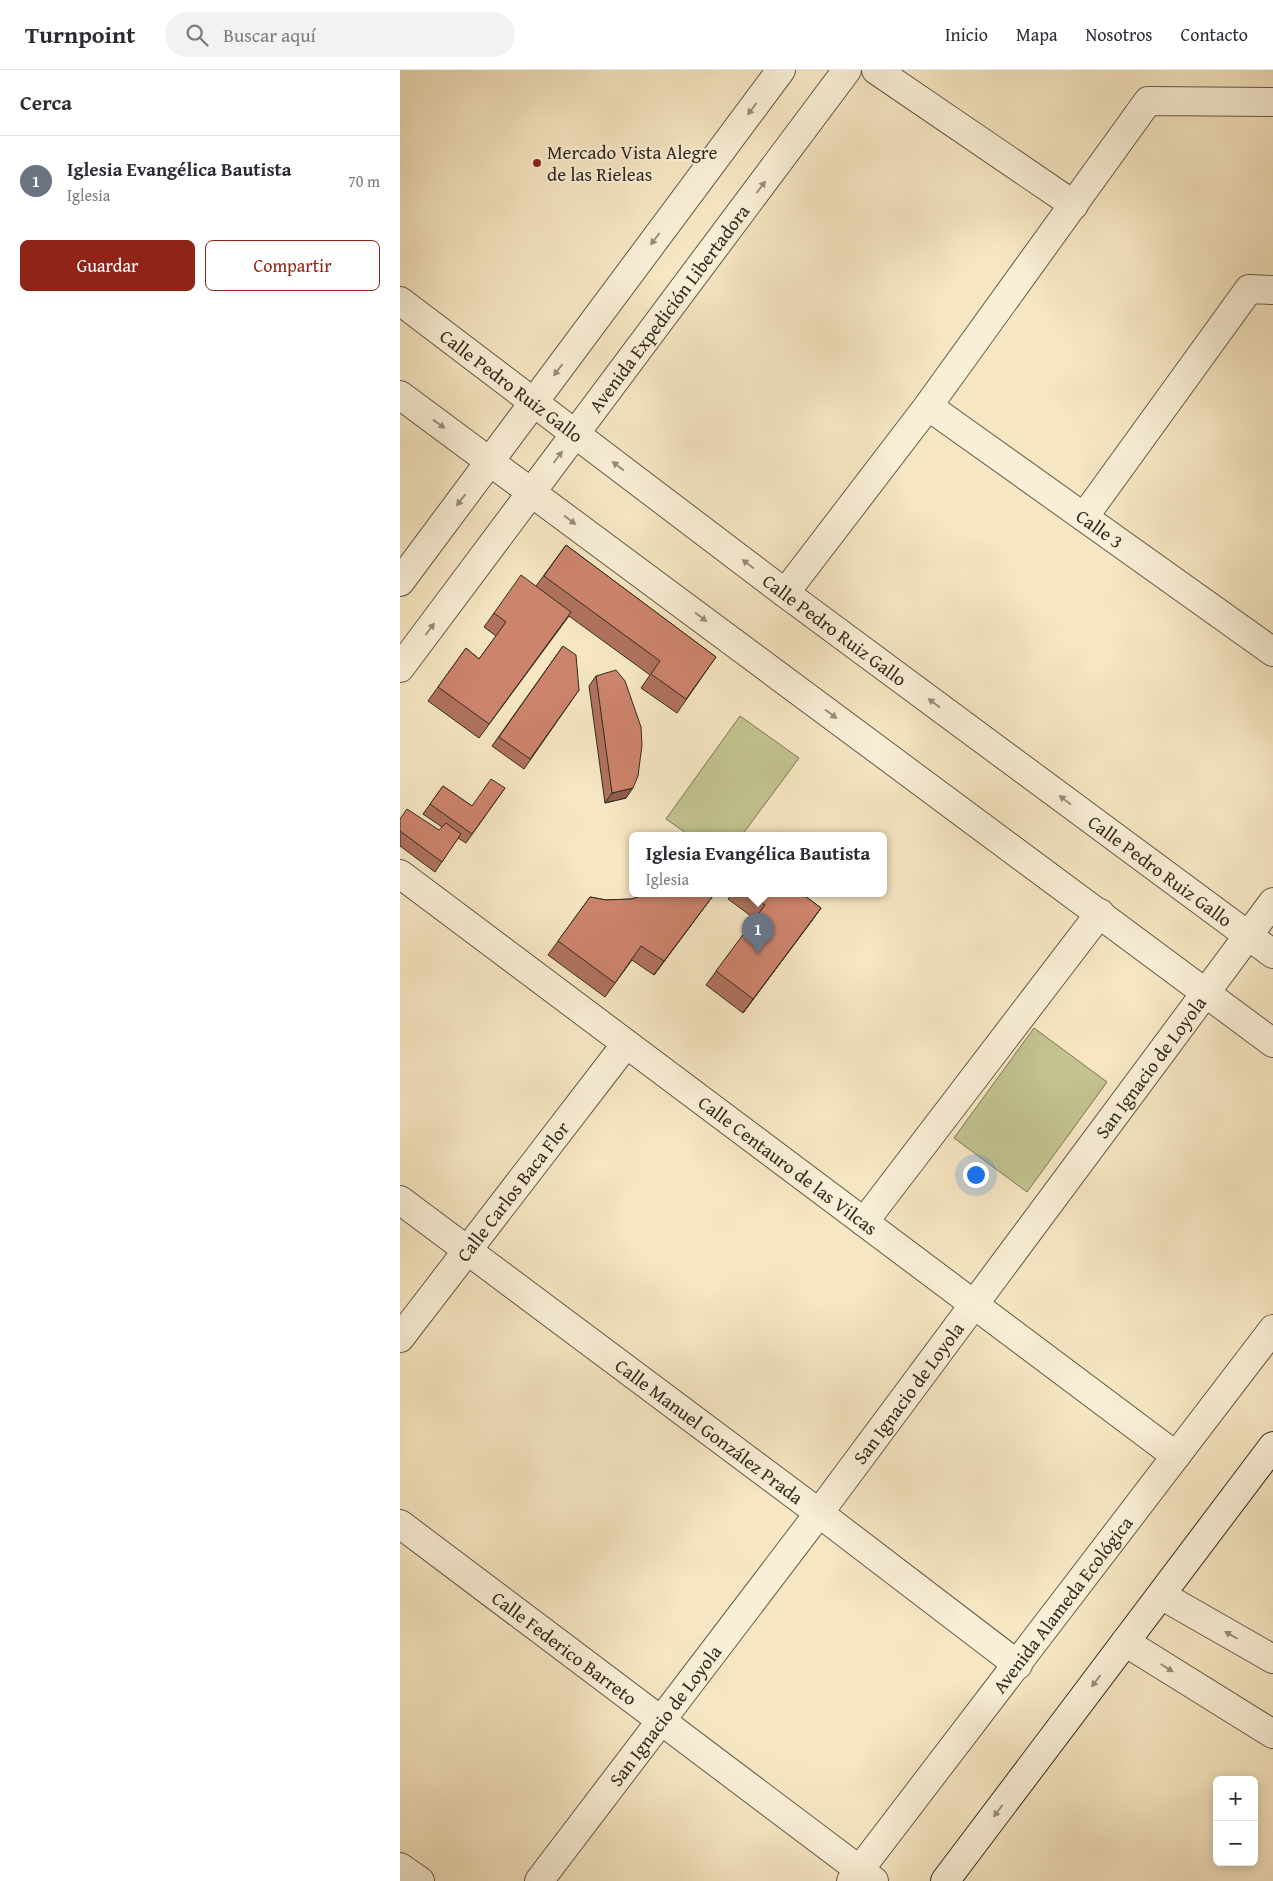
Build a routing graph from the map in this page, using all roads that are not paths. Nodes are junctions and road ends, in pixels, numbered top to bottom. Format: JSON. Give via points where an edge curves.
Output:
{"nodes":[{"id":1,"x":781,"y":70,"type":"edge"},
{"id":2,"x":847,"y":70,"type":"edge"},
{"id":3,"x":876,"y":70,"type":"edge"},
{"id":4,"x":1273,"y":102,"type":"edge"},
{"id":5,"x":1074,"y":205,"type":"junction"},
{"id":6,"x":1273,"y":290,"type":"edge"},
{"id":7,"x":400,"y":301,"type":"edge"},
{"id":8,"x":400,"y":395,"type":"edge"},
{"id":9,"x":534,"y":402,"type":"junction"},
{"id":10,"x":928,"y":406,"type":"junction"},
{"id":11,"x":576,"y":434,"type":"junction"},
{"id":12,"x":490,"y":461,"type":"junction"},
{"id":13,"x":532,"y":492,"type":"junction"},
{"id":14,"x":1084,"y":517,"type":"junction"},
{"id":15,"x":400,"y":582,"type":"edge"},
{"id":16,"x":785,"y":593,"type":"junction"},
{"id":17,"x":1273,"y":652,"type":"edge"},
{"id":18,"x":400,"y":668,"type":"edge"},
{"id":19,"x":400,"y":874,"type":"edge"},
{"id":20,"x":1273,"y":902,"type":"edge"},
{"id":21,"x":1100,"y":913,"type":"junction"},
{"id":22,"x":1248,"y":936,"type":"junction"},
{"id":23,"x":1273,"y":954,"type":"edge"},
{"id":24,"x":1207,"y":992,"type":"junction"},
{"id":25,"x":1273,"y":1042,"type":"edge"},
{"id":26,"x":626,"y":1044,"type":"junction"},
{"id":27,"x":400,"y":1200,"type":"edge"},
{"id":28,"x":864,"y":1222,"type":"junction"},
{"id":29,"x":467,"y":1250,"type":"junction"},
{"id":30,"x":973,"y":1303,"type":"junction"},
{"id":31,"x":1273,"y":1329,"type":"edge"},
{"id":32,"x":400,"y":1338,"type":"edge"},
{"id":33,"x":1273,"y":1446,"type":"edge"},
{"id":34,"x":1176,"y":1456,"type":"junction"},
{"id":35,"x":819,"y":1513,"type":"junction"},
{"id":36,"x":400,"y":1524,"type":"edge"},
{"id":37,"x":1161,"y":1595,"type":"junction"},
{"id":38,"x":1125,"y":1642,"type":"junction"},
{"id":39,"x":1273,"y":1659,"type":"edge"},
{"id":40,"x":1018,"y":1665,"type":"junction"},
{"id":41,"x":660,"y":1720,"type":"junction"},
{"id":42,"x":1273,"y":1734,"type":"edge"},
{"id":43,"x":400,"y":1867,"type":"edge"},
{"id":44,"x":861,"y":1877,"type":"edge"},
{"id":45,"x":420,"y":1881,"type":"edge"},
{"id":46,"x":539,"y":1881,"type":"edge"},
{"id":47,"x":945,"y":1881,"type":"edge"}],
"edges":[{"from":1,"to":9,"type":"street","one_way":true},
{"from":11,"to":2,"type":"street","name":"Avenida Expedición Libertadora","one_way":true},
{"from":3,"to":5,"type":"street"},
{"from":4,"to":5,"type":"street","via":[[1148,101]]},
{"from":5,"to":10,"type":"street"},
{"from":6,"to":14,"type":"street","via":[[1249,289]]},
{"from":7,"to":9,"type":"street","name":"Calle Pedro Ruiz Gallo"},
{"from":8,"to":12,"type":"street","one_way":true},
{"from":9,"to":11,"type":"street","name":"Calle Pedro Ruiz Gallo"},
{"from":9,"to":12,"type":"street"},
{"from":10,"to":14,"type":"street","name":"Calle 3"},
{"from":10,"to":16,"type":"street"},
{"from":13,"to":11,"type":"street","name":"Avenida Expedición Libertadora","one_way":true},
{"from":16,"to":11,"type":"street","name":"Calle Pedro Ruiz Gallo","one_way":true},
{"from":12,"to":13,"type":"street"},
{"from":12,"to":15,"type":"street","one_way":true},
{"from":18,"to":13,"type":"street","name":"Avenida Expedición Libertadora","one_way":true},
{"from":13,"to":21,"type":"street","one_way":true},
{"from":14,"to":17,"type":"street","name":"Calle 3"},
{"from":22,"to":16,"type":"street","name":"Calle Pedro Ruiz Gallo","one_way":true},
{"from":19,"to":26,"type":"street","name":"Calle Centauro de las Vilcas"},
{"from":20,"to":22,"type":"street","name":"San Ignacio de Loyola"},
{"from":21,"to":24,"type":"street"},
{"from":21,"to":28,"type":"street"},
{"from":22,"to":23,"type":"street","name":"Calle Pedro Ruiz Gallo"},
{"from":22,"to":24,"type":"street","name":"San Ignacio de Loyola"},
{"from":24,"to":25,"type":"street"},
{"from":24,"to":30,"type":"street","name":"San Ignacio de Loyola"},
{"from":26,"to":28,"type":"street","name":"Calle Centauro de las Vilcas"},
{"from":26,"to":29,"type":"street","name":"Calle Carlos Baca Flor"},
{"from":27,"to":29,"type":"street","name":"Calle Manuel González Prada"},
{"from":28,"to":30,"type":"street","name":"Calle Centauro de las Vilcas"},
{"from":29,"to":32,"type":"street","name":"Calle Carlos Baca Flor"},
{"from":29,"to":35,"type":"street","name":"Calle Manuel González Prada"},
{"from":30,"to":34,"type":"street","name":"Calle Centauro de las Vilcas"},
{"from":30,"to":35,"type":"street","name":"San Ignacio de Loyola"},
{"from":31,"to":34,"type":"street","name":"Avenida Alameda Ecológica"},
{"from":33,"to":37,"type":"street"},
{"from":34,"to":40,"type":"street","name":"Avenida Alameda Ecológica"},
{"from":35,"to":40,"type":"street","name":"Calle Manuel González Prada"},
{"from":35,"to":41,"type":"street","name":"San Ignacio de Loyola"},
{"from":36,"to":41,"type":"street","name":"Calle Federico Barreto"},
{"from":37,"to":38,"type":"street"},
{"from":39,"to":37,"type":"street","one_way":true},
{"from":38,"to":42,"type":"street","one_way":true},
{"from":38,"to":47,"type":"street","one_way":true},
{"from":40,"to":44,"type":"street","name":"Avenida Alameda Ecológica"},
{"from":41,"to":44,"type":"street","name":"Calle Federico Barreto"},
{"from":41,"to":46,"type":"street","name":"San Ignacio de Loyola"},
{"from":43,"to":45,"type":"street"}]}
